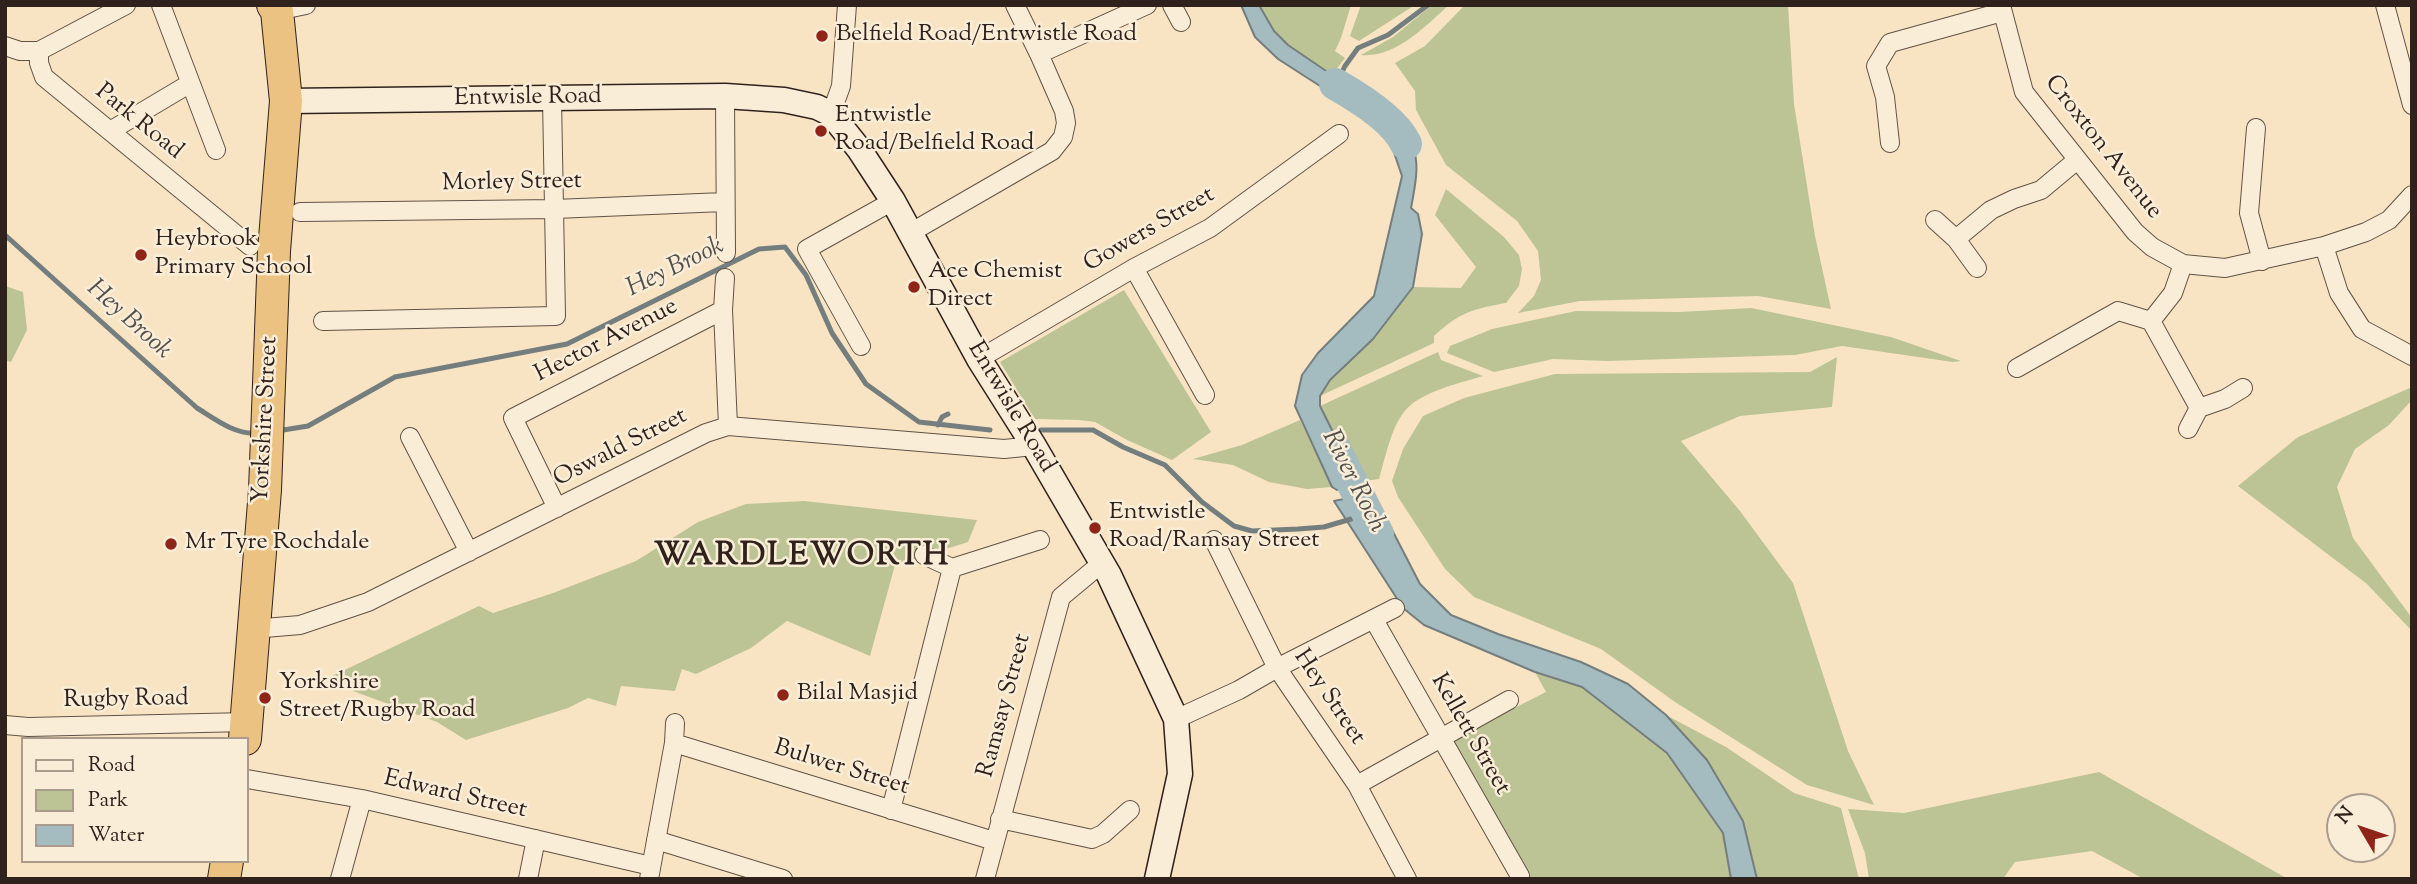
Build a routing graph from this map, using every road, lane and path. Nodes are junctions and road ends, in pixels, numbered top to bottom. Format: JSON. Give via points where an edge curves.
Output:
{"nodes":[{"id":1,"x":126,"y":5,"type":"edge"},
{"id":2,"x":161,"y":5,"type":"edge"},
{"id":3,"x":847,"y":5,"type":"edge"},
{"id":4,"x":1015,"y":5,"type":"edge"},
{"id":5,"x":1147,"y":5,"type":"edge"},
{"id":6,"x":1172,"y":5,"type":"edge"},
{"id":7,"x":2385,"y":5,"type":"edge"},
{"id":8,"x":285,"y":7,"type":"edge"},
{"id":9,"x":2002,"y":8,"type":"edge"},
{"id":10,"x":1181,"y":22,"type":"dead end"},
{"id":11,"x":5,"y":46,"type":"edge"},
{"id":12,"x":39,"y":51,"type":"junction"},
{"id":13,"x":1040,"y":54,"type":"junction"},
{"id":14,"x":2408,"y":77,"type":"edge"},
{"id":15,"x":189,"y":84,"type":"junction"},
{"id":16,"x":726,"y":96,"type":"junction"},
{"id":17,"x":552,"y":99,"type":"junction"},
{"id":18,"x":286,"y":101,"type":"junction"},
{"id":19,"x":2412,"y":105,"type":"edge"},
{"id":20,"x":831,"y":114,"type":"junction"},
{"id":21,"x":2256,"y":128,"type":"dead end"},
{"id":22,"x":110,"y":131,"type":"junction"},
{"id":23,"x":1339,"y":134,"type":"dead end"},
{"id":24,"x":1891,"y":143,"type":"dead end"},
{"id":25,"x":216,"y":150,"type":"dead end"},
{"id":26,"x":2077,"y":160,"type":"junction"},
{"id":27,"x":2412,"y":195,"type":"edge"},
{"id":28,"x":893,"y":201,"type":"junction"},
{"id":29,"x":724,"y":202,"type":"junction"},
{"id":30,"x":555,"y":209,"type":"junction"},
{"id":31,"x":300,"y":212,"type":"dead end"},
{"id":32,"x":1936,"y":220,"type":"dead end"},
{"id":33,"x":910,"y":233,"type":"junction"},
{"id":34,"x":1956,"y":239,"type":"junction"},
{"id":35,"x":250,"y":246,"type":"dead end"},
{"id":36,"x":2324,"y":246,"type":"junction"},
{"id":37,"x":726,"y":253,"type":"dead end"},
{"id":38,"x":2262,"y":261,"type":"junction"},
{"id":39,"x":2183,"y":264,"type":"junction"},
{"id":40,"x":1134,"y":268,"type":"junction"},
{"id":41,"x":1977,"y":268,"type":"dead end"},
{"id":42,"x":725,"y":278,"type":"dead end"},
{"id":43,"x":723,"y":310,"type":"junction"},
{"id":44,"x":323,"y":321,"type":"dead end"},
{"id":45,"x":2151,"y":321,"type":"junction"},
{"id":46,"x":861,"y":346,"type":"dead end"},
{"id":47,"x":2412,"y":356,"type":"edge"},
{"id":48,"x":979,"y":359,"type":"junction"},
{"id":49,"x":2017,"y":368,"type":"dead end"},
{"id":50,"x":2243,"y":388,"type":"dead end"},
{"id":51,"x":1205,"y":395,"type":"dead end"},
{"id":52,"x":2199,"y":408,"type":"junction"},
{"id":53,"x":728,"y":426,"type":"junction"},
{"id":54,"x":2188,"y":429,"type":"dead end"},
{"id":55,"x":410,"y":437,"type":"dead end"},
{"id":56,"x":1034,"y":446,"type":"junction"},
{"id":57,"x":558,"y":508,"type":"junction"},
{"id":58,"x":1040,"y":540,"type":"dead end"},
{"id":59,"x":1214,"y":540,"type":"dead end"},
{"id":60,"x":469,"y":552,"type":"junction"},
{"id":61,"x":924,"y":555,"type":"dead end"},
{"id":62,"x":1102,"y":564,"type":"junction"},
{"id":63,"x":952,"y":568,"type":"junction"},
{"id":64,"x":1395,"y":608,"type":"dead end"},
{"id":65,"x":1374,"y":620,"type":"junction"},
{"id":66,"x":253,"y":629,"type":"junction"},
{"id":67,"x":1277,"y":668,"type":"junction"},
{"id":68,"x":1509,"y":699,"type":"dead end"},
{"id":69,"x":1175,"y":719,"type":"junction"},
{"id":70,"x":675,"y":723,"type":"dead end"},
{"id":71,"x":5,"y":725,"type":"edge"},
{"id":72,"x":246,"y":731,"type":"edge"},
{"id":73,"x":1442,"y":737,"type":"junction"},
{"id":74,"x":674,"y":743,"type":"junction"},
{"id":75,"x":248,"y":779,"type":"edge"},
{"id":76,"x":1357,"y":785,"type":"junction"},
{"id":77,"x":362,"y":799,"type":"junction"},
{"id":78,"x":891,"y":810,"type":"junction"},
{"id":79,"x":1130,"y":810,"type":"dead end"},
{"id":80,"x":1000,"y":819,"type":"junction"},
{"id":81,"x":536,"y":839,"type":"junction"},
{"id":82,"x":656,"y":840,"type":"junction"},
{"id":83,"x":994,"y":841,"type":"junction"},
{"id":84,"x":650,"y":872,"type":"edge"},
{"id":85,"x":1520,"y":876,"type":"dead end"},
{"id":86,"x":340,"y":879,"type":"edge"},
{"id":87,"x":528,"y":879,"type":"edge"},
{"id":88,"x":783,"y":879,"type":"edge"},
{"id":89,"x":985,"y":879,"type":"edge"},
{"id":90,"x":1157,"y":879,"type":"edge"},
{"id":91,"x":1406,"y":879,"type":"edge"}],
"edges":[{"from":1,"to":12,"type":"street"},
{"from":2,"to":15,"type":"street"},
{"from":3,"to":20,"type":"street","via":[[841,86]]},
{"from":4,"to":13,"type":"street"},
{"from":5,"to":13,"type":"street"},
{"from":6,"to":10,"type":"street"},
{"from":7,"to":14,"type":"street"},
{"from":8,"to":18,"type":"highway","name":"Yorkshire Street"},
{"from":9,"to":24,"type":"street","via":[[1889,44],[1876,66]]},
{"from":9,"to":26,"type":"street","name":"Croxton Avenue","via":[[2024,92]]},
{"from":11,"to":12,"type":"street"},
{"from":12,"to":22,"type":"street","name":"Park Road","via":[[44,77]]},
{"from":13,"to":33,"type":"street","via":[[1064,111],[1063,138],[1052,151]]},
{"from":14,"to":19,"type":"street"},
{"from":15,"to":22,"type":"street"},
{"from":15,"to":25,"type":"street"},
{"from":16,"to":17,"type":"main road","name":"Entwisle Road"},
{"from":16,"to":20,"type":"main road","name":"Entwisle Road","via":[[784,100]]},
{"from":16,"to":29,"type":"street"},
{"from":17,"to":18,"type":"main road","name":"Entwisle Road"},
{"from":17,"to":30,"type":"street"},
{"from":18,"to":66,"type":"highway","name":"Yorkshire Street"},
{"from":20,"to":28,"type":"main road","name":"Entwisle Road"},
{"from":21,"to":38,"type":"street","via":[[2249,213]]},
{"from":22,"to":35,"type":"street","name":"Park Road"},
{"from":23,"to":40,"type":"street","name":"Gowers Street","via":[[1210,228]]},
{"from":26,"to":34,"type":"street","via":[[2041,190],[1991,210]]},
{"from":26,"to":39,"type":"street","name":"Croxton Avenue","via":[[2135,232]]},
{"from":27,"to":36,"type":"street","name":"Croxton Avenue","via":[[2389,220]]},
{"from":28,"to":33,"type":"main road","name":"Entwisle Road"},
{"from":28,"to":46,"type":"street","via":[[807,249]]},
{"from":29,"to":30,"type":"street","name":"Morley Street"},
{"from":29,"to":37,"type":"street"},
{"from":30,"to":31,"type":"street","name":"Morley Street"},
{"from":30,"to":44,"type":"street","via":[[556,316],[346,328]]},
{"from":32,"to":34,"type":"street"},
{"from":33,"to":48,"type":"main road","name":"Entwisle Road"},
{"from":34,"to":41,"type":"street"},
{"from":36,"to":38,"type":"street","name":"Croxton Avenue"},
{"from":36,"to":47,"type":"street","via":[[2339,293],[2362,329]]},
{"from":38,"to":39,"type":"street","name":"Croxton Avenue","via":[[2225,268]]},
{"from":39,"to":45,"type":"street","via":[[2173,293]]},
{"from":40,"to":48,"type":"street","name":"Gowers Street"},
{"from":40,"to":51,"type":"street"},
{"from":42,"to":43,"type":"street"},
{"from":43,"to":53,"type":"street"},
{"from":43,"to":57,"type":"street","name":"Hector Avenue","via":[[513,418]]},
{"from":45,"to":49,"type":"street","via":[[2118,311],[2109,314]]},
{"from":45,"to":52,"type":"street"},
{"from":48,"to":56,"type":"main road","name":"Entwisle Road"},
{"from":50,"to":52,"type":"street"},
{"from":52,"to":54,"type":"street"},
{"from":53,"to":56,"type":"street","name":"Oswald Street","via":[[1004,449]]},
{"from":53,"to":57,"type":"street","name":"Oswald Street"},
{"from":55,"to":60,"type":"street"},
{"from":56,"to":62,"type":"main road","name":"Entwisle Road"},
{"from":57,"to":60,"type":"street","name":"Oswald Street"},
{"from":58,"to":63,"type":"street"},
{"from":59,"to":67,"type":"street","name":"Hey Street"},
{"from":60,"to":66,"type":"street","name":"Oswald Street","via":[[353,608],[300,625]]},
{"from":61,"to":63,"type":"street"},
{"from":62,"to":69,"type":"main road","name":"Entwisle Road"},
{"from":62,"to":80,"type":"street","name":"Ramsay Street","via":[[1061,597]]},
{"from":63,"to":78,"type":"street"},
{"from":64,"to":65,"type":"street"},
{"from":65,"to":67,"type":"street"},
{"from":65,"to":73,"type":"street","name":"Kellett Street"},
{"from":66,"to":72,"type":"highway","name":"Yorkshire Street"},
{"from":67,"to":69,"type":"street"},
{"from":67,"to":76,"type":"street","name":"Hey Street"},
{"from":68,"to":73,"type":"street"},
{"from":69,"to":90,"type":"main road","name":"Entwisle Road","via":[[1180,774]]},
{"from":70,"to":74,"type":"street"},
{"from":71,"to":72,"type":"street","name":"Rugby Road"},
{"from":73,"to":76,"type":"street"},
{"from":73,"to":85,"type":"street","name":"Kellett Street"},
{"from":74,"to":78,"type":"street","name":"Bulwer Street"},
{"from":74,"to":82,"type":"street"},
{"from":75,"to":77,"type":"street","name":"Edward Street"},
{"from":76,"to":91,"type":"street","name":"Hey Street"},
{"from":77,"to":81,"type":"street","name":"Edward Street"},
{"from":77,"to":86,"type":"street"},
{"from":78,"to":83,"type":"street","name":"Bulwer Street"},
{"from":79,"to":80,"type":"street","via":[[1092,839]]},
{"from":80,"to":83,"type":"street","name":"Ramsay Street"},
{"from":81,"to":84,"type":"street","name":"Edward Street"},
{"from":81,"to":87,"type":"street"},
{"from":82,"to":84,"type":"street"},
{"from":82,"to":88,"type":"street"},
{"from":83,"to":89,"type":"street","name":"Ramsay Street"}]}
